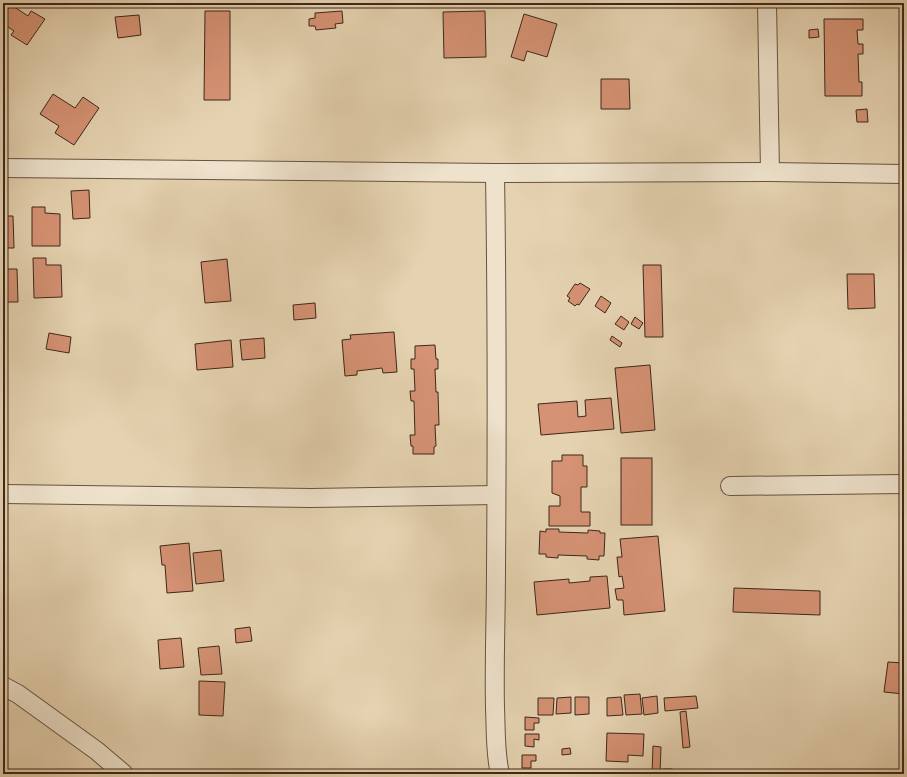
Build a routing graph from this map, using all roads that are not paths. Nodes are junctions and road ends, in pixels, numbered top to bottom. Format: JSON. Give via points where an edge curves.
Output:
{"nodes":[{"id":1,"x":768,"y":3,"type":"edge"},
{"id":2,"x":3,"y":168,"type":"edge"},
{"id":3,"x":770,"y":172,"type":"junction"},
{"id":4,"x":494,"y":173,"type":"junction"},
{"id":5,"x":904,"y":174,"type":"edge"},
{"id":6,"x":904,"y":484,"type":"edge"},
{"id":7,"x":730,"y":486,"type":"dead end"},
{"id":8,"x":3,"y":494,"type":"edge"},
{"id":9,"x":496,"y":495,"type":"junction"},
{"id":10,"x":3,"y":686,"type":"edge"},
{"id":11,"x":124,"y":774,"type":"edge"},
{"id":12,"x":500,"y":774,"type":"edge"}],
"edges":[{"from":1,"to":3,"type":"street"},
{"from":2,"to":4,"type":"street"},
{"from":3,"to":4,"type":"street"},
{"from":3,"to":5,"type":"street"},
{"from":4,"to":9,"type":"street"},
{"from":6,"to":7,"type":"street"},
{"from":8,"to":9,"type":"street","via":[[311,498]]},
{"from":9,"to":12,"type":"street","via":[[495,677]]},
{"from":10,"to":11,"type":"street","via":[[97,750]]}]}
